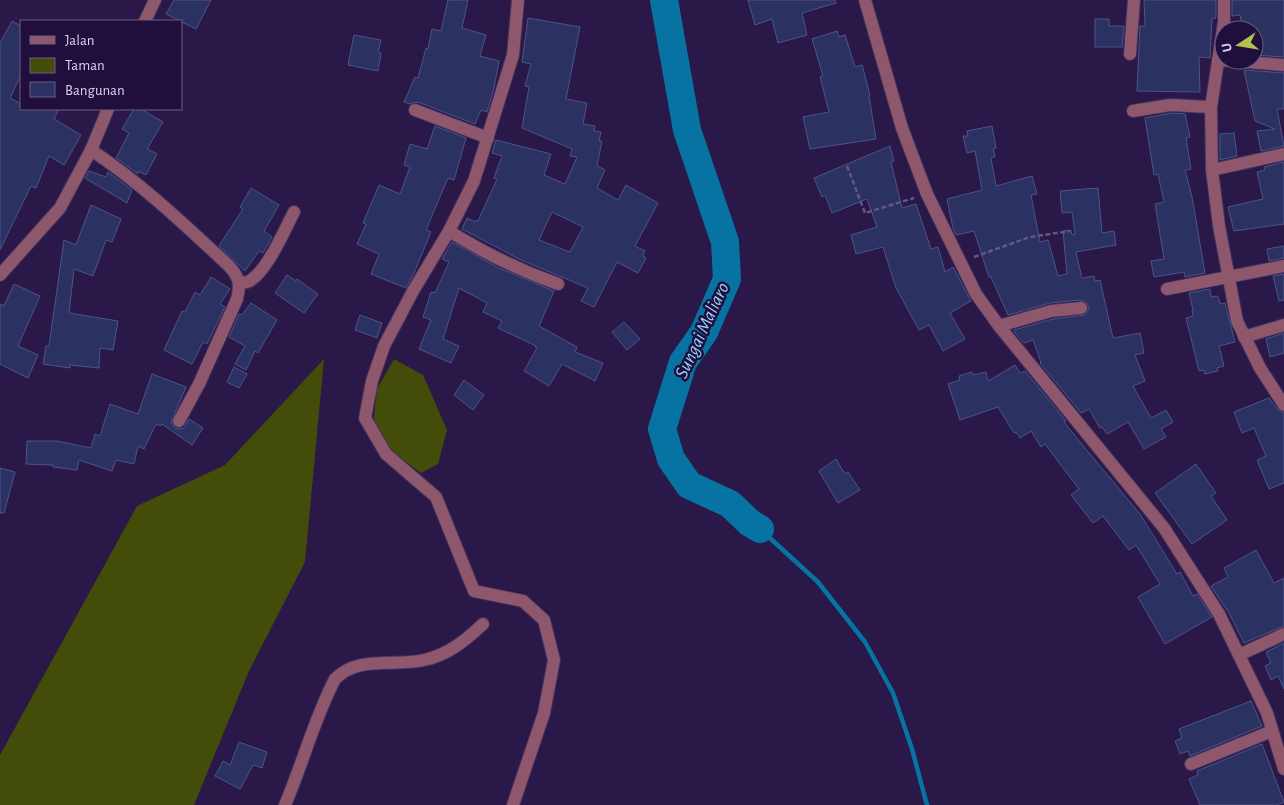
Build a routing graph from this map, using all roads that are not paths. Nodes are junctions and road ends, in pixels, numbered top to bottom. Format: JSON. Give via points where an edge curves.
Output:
{"nodes":[{"id":1,"x":155,"y":0,"type":"edge"},
{"id":2,"x":518,"y":0,"type":"edge"},
{"id":3,"x":864,"y":0,"type":"edge"},
{"id":4,"x":1134,"y":0,"type":"edge"},
{"id":5,"x":1224,"y":0,"type":"edge"},
{"id":6,"x":145,"y":20,"type":"edge"},
{"id":7,"x":1224,"y":20,"type":"edge"},
{"id":8,"x":1130,"y":54,"type":"dead end"},
{"id":9,"x":1264,"y":63,"type":"edge"},
{"id":10,"x":1284,"y":65,"type":"edge"},
{"id":11,"x":1217,"y":70,"type":"edge"},
{"id":12,"x":1212,"y":107,"type":"junction"},
{"id":13,"x":108,"y":110,"type":"edge"},
{"id":14,"x":415,"y":110,"type":"dead end"},
{"id":15,"x":1133,"y":111,"type":"dead end"},
{"id":16,"x":488,"y":138,"type":"junction"},
{"id":17,"x":91,"y":150,"type":"junction"},
{"id":18,"x":1284,"y":154,"type":"edge"},
{"id":19,"x":1212,"y":170,"type":"junction"},
{"id":20,"x":294,"y":212,"type":"dead end"},
{"id":21,"x":449,"y":231,"type":"junction"},
{"id":22,"x":1284,"y":266,"type":"edge"},
{"id":23,"x":0,"y":275,"type":"edge"},
{"id":24,"x":1228,"y":278,"type":"junction"},
{"id":25,"x":240,"y":283,"type":"junction"},
{"id":26,"x":558,"y":284,"type":"dead end"},
{"id":27,"x":1167,"y":289,"type":"dead end"},
{"id":28,"x":1081,"y":308,"type":"dead end"},
{"id":29,"x":1284,"y":325,"type":"edge"},
{"id":30,"x":999,"y":326,"type":"junction"},
{"id":31,"x":1244,"y":337,"type":"junction"},
{"id":32,"x":1284,"y":405,"type":"edge"},
{"id":33,"x":179,"y":421,"type":"dead end"},
{"id":34,"x":483,"y":624,"type":"dead end"},
{"id":35,"x":1284,"y":634,"type":"edge"},
{"id":36,"x":1239,"y":655,"type":"junction"},
{"id":37,"x":1272,"y":731,"type":"junction"},
{"id":38,"x":1191,"y":764,"type":"dead end"},
{"id":39,"x":1284,"y":769,"type":"edge"},
{"id":40,"x":285,"y":805,"type":"edge"},
{"id":41,"x":514,"y":805,"type":"edge"}],
"edges":[{"from":1,"to":6,"type":"street"},
{"from":2,"to":16,"type":"street","via":[[512,55]]},
{"from":3,"to":30,"type":"street","via":[[902,128],[927,194],[976,294]]},
{"from":4,"to":8,"type":"street"},
{"from":5,"to":7,"type":"street"},
{"from":9,"to":10,"type":"street"},
{"from":11,"to":12,"type":"street"},
{"from":12,"to":15,"type":"street","via":[[1170,105]]},
{"from":12,"to":19,"type":"street"},
{"from":13,"to":17,"type":"street"},
{"from":14,"to":16,"type":"street"},
{"from":16,"to":21,"type":"street","via":[[474,181]]},
{"from":17,"to":23,"type":"street","via":[[60,208]]},
{"from":17,"to":25,"type":"street","via":[[156,199],[236,273]]},
{"from":18,"to":19,"type":"street"},
{"from":19,"to":24,"type":"street"},
{"from":20,"to":25,"type":"street","via":[[259,274],[250,282]]},
{"from":21,"to":26,"type":"street","via":[[518,269]]},
{"from":21,"to":41,"type":"street","via":[[384,346],[372,381],[365,418],[386,454],[436,498],[474,591],[523,601],[544,620],[554,660],[544,713]]},
{"from":22,"to":24,"type":"street"},
{"from":24,"to":27,"type":"street"},
{"from":24,"to":31,"type":"street","via":[[1237,321]]},
{"from":25,"to":33,"type":"street","via":[[238,299]]},
{"from":28,"to":30,"type":"street","via":[[1051,311]]},
{"from":29,"to":31,"type":"street"},
{"from":30,"to":36,"type":"street","via":[[1164,528],[1219,614]]},
{"from":31,"to":32,"type":"street"},
{"from":34,"to":40,"type":"street","via":[[451,650],[425,660],[373,663],[352,667],[340,674],[318,714],[300,772]]},
{"from":35,"to":36,"type":"street"},
{"from":36,"to":37,"type":"street"},
{"from":37,"to":38,"type":"street"},
{"from":37,"to":39,"type":"street"}]}
